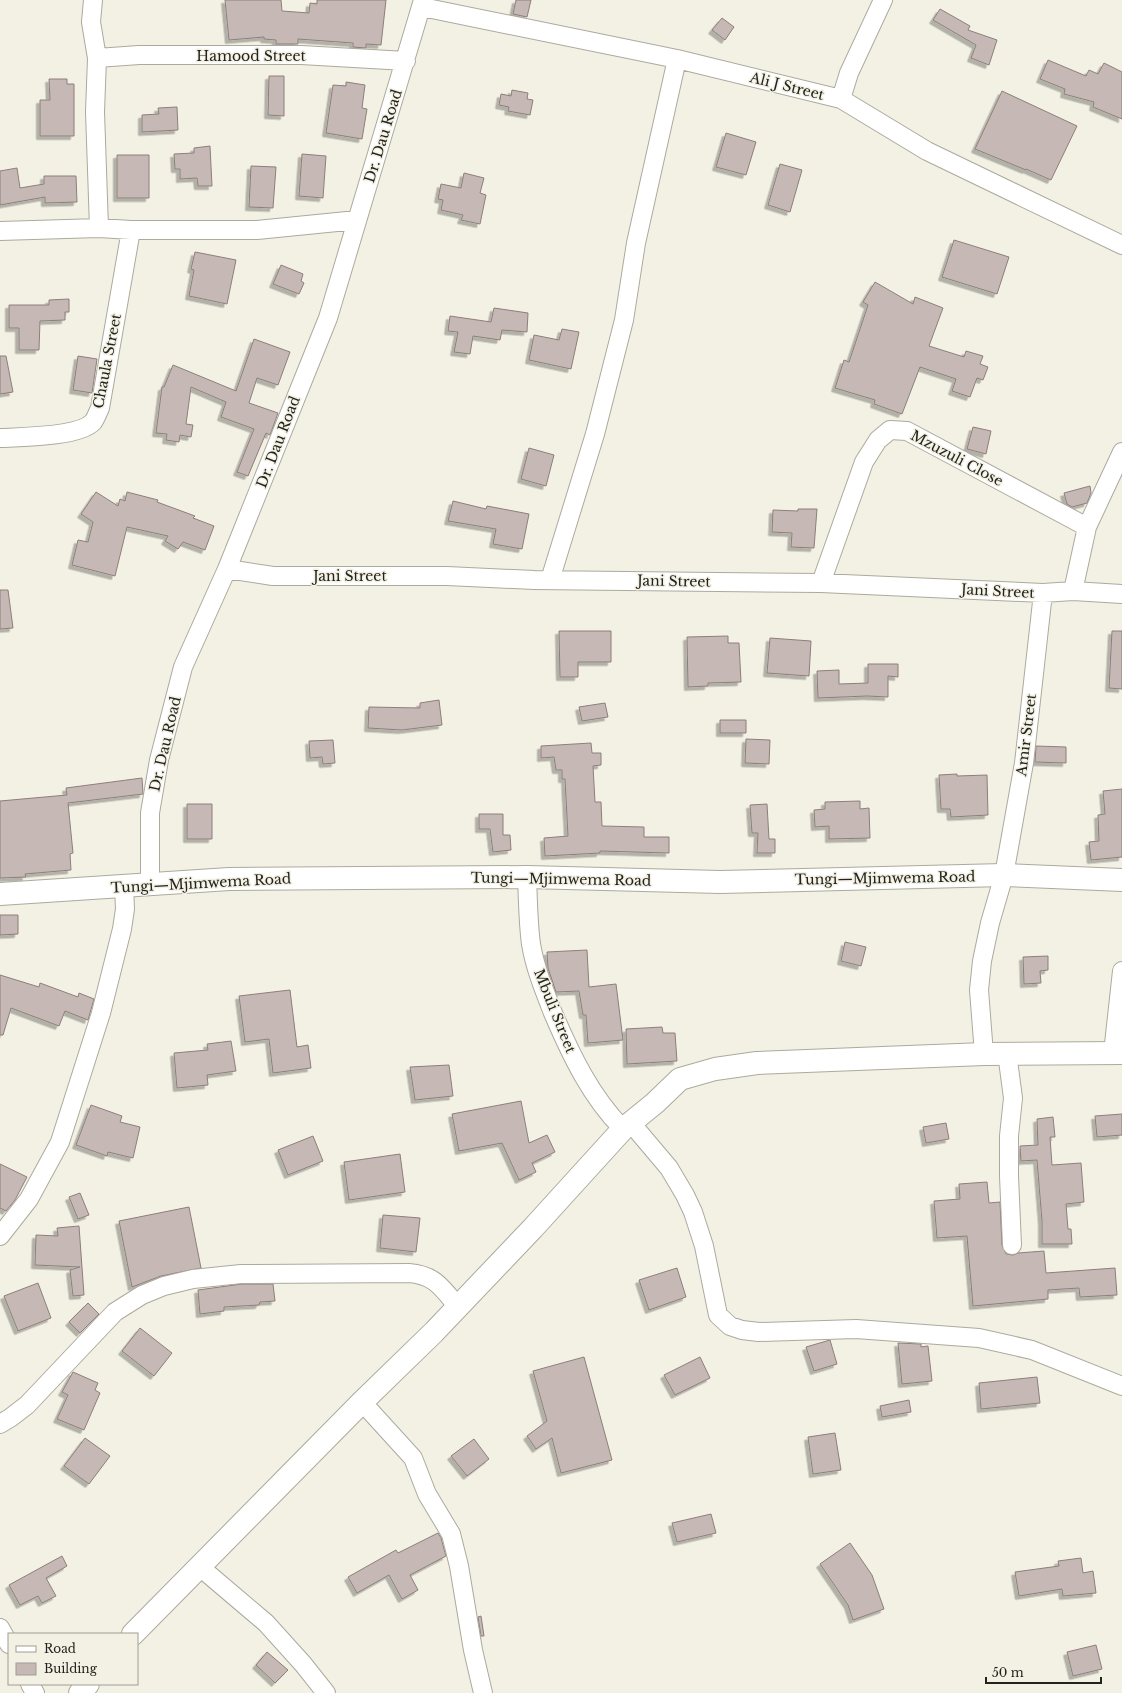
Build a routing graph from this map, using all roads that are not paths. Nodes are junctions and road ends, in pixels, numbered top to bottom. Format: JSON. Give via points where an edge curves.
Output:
{"nodes":[{"id":1,"x":93,"y":0,"type":"edge"},
{"id":2,"x":883,"y":0,"type":"edge"},
{"id":3,"x":422,"y":4,"type":"edge"},
{"id":4,"x":97,"y":58,"type":"junction"},
{"id":5,"x":677,"y":59,"type":"junction"},
{"id":6,"x":406,"y":61,"type":"junction"},
{"id":7,"x":841,"y":99,"type":"junction"},
{"id":8,"x":358,"y":220,"type":"junction"},
{"id":9,"x":99,"y":228,"type":"junction"},
{"id":10,"x":131,"y":230,"type":"junction"},
{"id":11,"x":0,"y":231,"type":"edge"},
{"id":12,"x":1122,"y":245,"type":"edge"},
{"id":13,"x":0,"y":438,"type":"edge"},
{"id":14,"x":1122,"y":452,"type":"edge"},
{"id":15,"x":1087,"y":527,"type":"junction"},
{"id":16,"x":227,"y":569,"type":"junction"},
{"id":17,"x":550,"y":580,"type":"junction"},
{"id":18,"x":821,"y":583,"type":"junction"},
{"id":19,"x":1073,"y":591,"type":"junction"},
{"id":20,"x":1043,"y":593,"type":"junction"},
{"id":21,"x":1122,"y":594,"type":"edge"},
{"id":22,"x":1004,"y":875,"type":"junction"},
{"id":23,"x":527,"y":877,"type":"junction"},
{"id":24,"x":1122,"y":880,"type":"edge"},
{"id":25,"x":150,"y":884,"type":"junction"},
{"id":26,"x":124,"y":886,"type":"junction"},
{"id":27,"x":0,"y":894,"type":"edge"},
{"id":28,"x":1122,"y":971,"type":"edge"},
{"id":29,"x":1008,"y":1053,"type":"junction"},
{"id":30,"x":1118,"y":1053,"type":"edge"},
{"id":31,"x":984,"y":1054,"type":"junction"},
{"id":32,"x":627,"y":1126,"type":"junction"},
{"id":33,"x":0,"y":1236,"type":"edge"},
{"id":34,"x":1012,"y":1245,"type":"dead end"},
{"id":35,"x":458,"y":1307,"type":"junction"},
{"id":36,"x":1122,"y":1386,"type":"edge"},
{"id":37,"x":362,"y":1402,"type":"junction"},
{"id":38,"x":0,"y":1424,"type":"edge"},
{"id":39,"x":200,"y":1567,"type":"junction"},
{"id":40,"x":0,"y":1628,"type":"edge"},
{"id":41,"x":134,"y":1633,"type":"edge"},
{"id":42,"x":8,"y":1642,"type":"edge"},
{"id":43,"x":87,"y":1685,"type":"edge"},
{"id":44,"x":80,"y":1693,"type":"edge"},
{"id":45,"x":326,"y":1693,"type":"edge"},
{"id":46,"x":483,"y":1693,"type":"edge"}],
"edges":[{"from":1,"to":4,"type":"street","via":[[91,22]]},
{"from":2,"to":7,"type":"street","via":[[849,73]]},
{"from":3,"to":5,"type":"street","name":"Ali J Street"},
{"from":3,"to":6,"type":"street","name":"Dr. Dau Road"},
{"from":4,"to":6,"type":"street","name":"Hamood Street","via":[[139,55],[301,55]]},
{"from":4,"to":9,"type":"street","via":[[95,112]]},
{"from":5,"to":7,"type":"street","name":"Ali J Street"},
{"from":5,"to":17,"type":"street","via":[[636,243],[624,320],[595,434]]},
{"from":6,"to":8,"type":"street","name":"Dr. Dau Road"},
{"from":7,"to":12,"type":"street","name":"Ali J Street","via":[[926,151]]},
{"from":8,"to":10,"type":"street","via":[[257,230]]},
{"from":8,"to":16,"type":"street","name":"Dr. Dau Road","via":[[328,318]]},
{"from":9,"to":10,"type":"street"},
{"from":9,"to":11,"type":"street"},
{"from":10,"to":13,"type":"street","name":"Chaula Street","via":[[100,408],[93,422],[80,430]]},
{"from":14,"to":15,"type":"street"},
{"from":15,"to":18,"type":"street","name":"Mzuzuli Close","via":[[907,431],[890,430],[878,440],[864,462]]},
{"from":15,"to":19,"type":"street"},
{"from":16,"to":17,"type":"street","name":"Jani Street","via":[[273,576],[447,576]]},
{"from":16,"to":25,"type":"street","name":"Dr. Dau Road","via":[[183,667],[159,760],[150,813]]},
{"from":17,"to":18,"type":"street","name":"Jani Street"},
{"from":18,"to":20,"type":"street","name":"Jani Street"},
{"from":19,"to":20,"type":"street","name":"Jani Street"},
{"from":19,"to":21,"type":"street","name":"Jani Street"},
{"from":20,"to":22,"type":"street","name":"Amir Street","via":[[1024,762]]},
{"from":22,"to":23,"type":"street","name":"Tungi—Mjimwema Road","via":[[720,882]]},
{"from":22,"to":24,"type":"street","name":"Tungi—Mjimwema Road"},
{"from":22,"to":31,"type":"street","name":"Amir Street","via":[[982,961],[979,990]]},
{"from":23,"to":25,"type":"street","name":"Tungi—Mjimwema Road","via":[[228,879]]},
{"from":23,"to":32,"type":"street","name":"Mbuli Street","via":[[531,944],[541,983],[564,1040],[586,1080],[609,1115]]},
{"from":25,"to":26,"type":"street","name":"Tungi—Mjimwema Road"},
{"from":26,"to":27,"type":"street","name":"Tungi—Mjimwema Road"},
{"from":26,"to":33,"type":"street","via":[[125,909],[122,929],[101,1013],[60,1142],[29,1199]]},
{"from":28,"to":30,"type":"street"},
{"from":29,"to":30,"type":"street"},
{"from":29,"to":31,"type":"street"},
{"from":29,"to":34,"type":"street","via":[[1013,1098],[1009,1136]]},
{"from":31,"to":32,"type":"street","via":[[757,1063],[716,1069],[680,1079]]},
{"from":32,"to":35,"type":"street"},
{"from":32,"to":36,"type":"street","name":"Mbuli Street","via":[[669,1168],[685,1195],[704,1246],[718,1314],[730,1326],[759,1332],[856,1329],[979,1338],[1032,1350]]},
{"from":35,"to":37,"type":"street"},
{"from":35,"to":38,"type":"street","via":[[434,1280],[421,1274],[409,1273],[242,1274],[193,1279],[164,1286],[142,1295],[115,1312],[27,1405]]},
{"from":37,"to":39,"type":"street"},
{"from":37,"to":46,"type":"street","via":[[413,1458],[426,1494],[451,1534]]},
{"from":39,"to":41,"type":"street"},
{"from":39,"to":45,"type":"street","via":[[266,1623]]},
{"from":40,"to":42,"type":"street"},
{"from":43,"to":44,"type":"street"}]}
